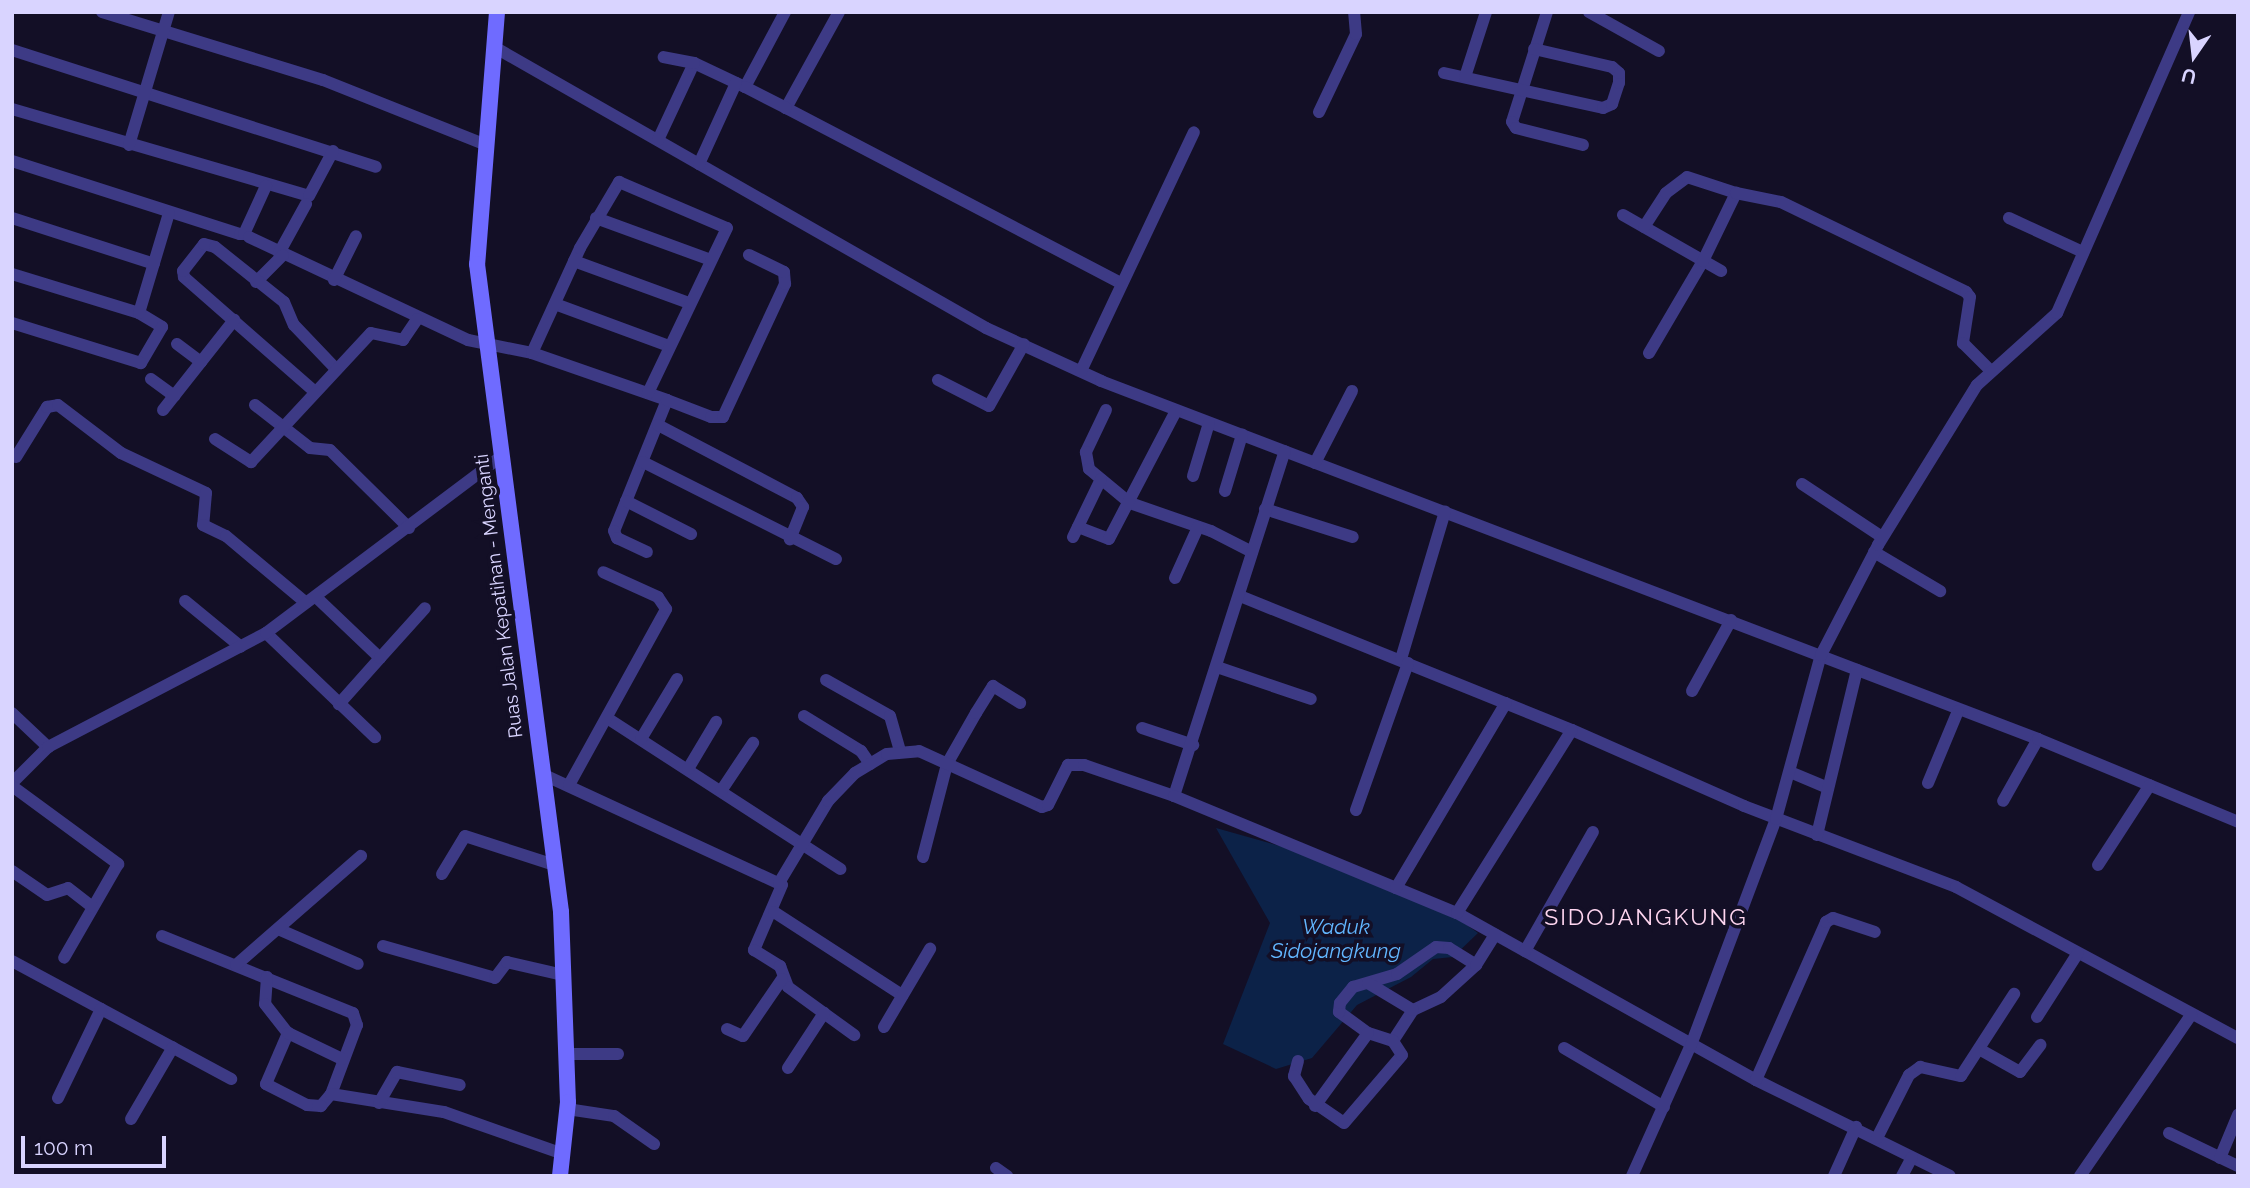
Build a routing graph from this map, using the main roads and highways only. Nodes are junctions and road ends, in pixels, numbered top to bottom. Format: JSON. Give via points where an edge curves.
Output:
{"nodes":[{"id":1,"x":497,"y":12,"type":"edge"},
{"id":2,"x":560,"y":1176,"type":"edge"}],
"edges":[{"from":1,"to":2,"type":"main road","name":"Ruas Jalan Kepatihan - Menganti","via":[[477,264],[554,866],[566,1054],[567,1110]]}]}
